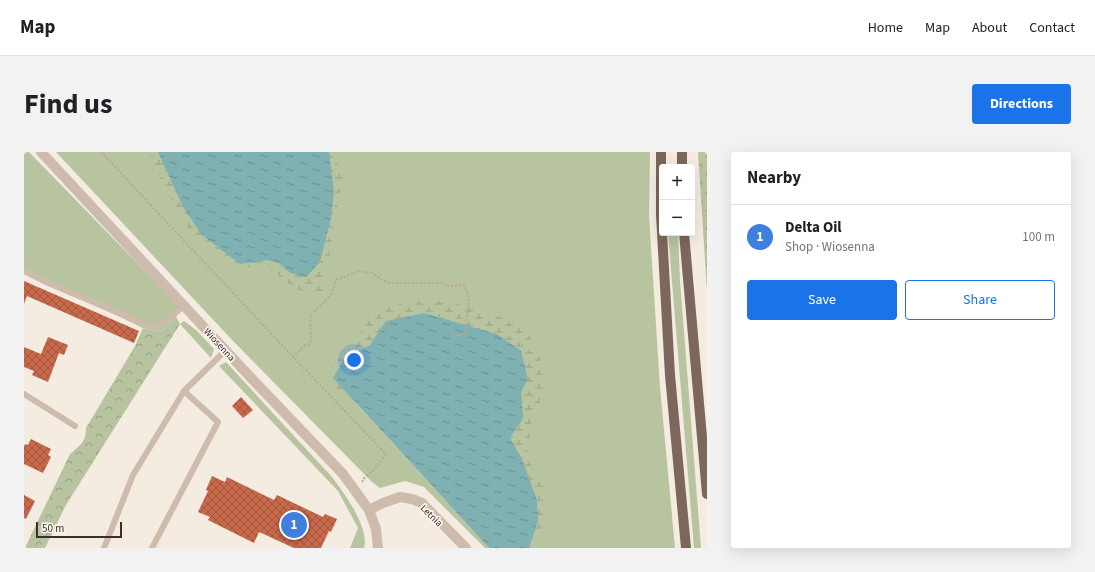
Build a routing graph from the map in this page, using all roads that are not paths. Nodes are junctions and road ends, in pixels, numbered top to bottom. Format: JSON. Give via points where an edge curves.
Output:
{"nodes":[{"id":1,"x":41,"y":152,"type":"edge"},
{"id":2,"x":661,"y":152,"type":"edge"},
{"id":3,"x":682,"y":152,"type":"edge"},
{"id":4,"x":682,"y":164,"type":"edge"},
{"id":5,"x":684,"y":236,"type":"edge"},
{"id":6,"x":24,"y":270,"type":"edge"},
{"id":7,"x":184,"y":305,"type":"junction"},
{"id":8,"x":226,"y":350,"type":"junction"},
{"id":9,"x":184,"y":391,"type":"junction"},
{"id":10,"x":24,"y":394,"type":"edge"},
{"id":11,"x":75,"y":426,"type":"dead end"},
{"id":12,"x":707,"y":494,"type":"edge"},
{"id":13,"x":369,"y":510,"type":"junction"},
{"id":14,"x":104,"y":548,"type":"edge"},
{"id":15,"x":152,"y":548,"type":"edge"},
{"id":16,"x":378,"y":548,"type":"edge"},
{"id":17,"x":466,"y":548,"type":"edge"},
{"id":18,"x":686,"y":548,"type":"edge"}],
"edges":[{"from":1,"to":7,"type":"street","name":"Wiosenna"},
{"from":2,"to":18,"type":"main road","via":[[661,215],[670,368]]},
{"from":3,"to":4,"type":"main road"},
{"from":5,"to":12,"type":"main road"},
{"from":6,"to":7,"type":"lane","via":[[152,328],[167,321]]},
{"from":7,"to":8,"type":"street","name":"Wiosenna"},
{"from":8,"to":9,"type":"lane"},
{"from":8,"to":13,"type":"street","name":"Wiosenna","via":[[343,474]]},
{"from":9,"to":14,"type":"lane","via":[[133,475]]},
{"from":9,"to":15,"type":"lane","via":[[218,422]]},
{"from":10,"to":11,"type":"lane"},
{"from":13,"to":16,"type":"street","name":"Wiosenna","via":[[376,529]]},
{"from":13,"to":17,"type":"street","name":"Letnia","via":[[400,497],[412,498],[422,503]]}]}
